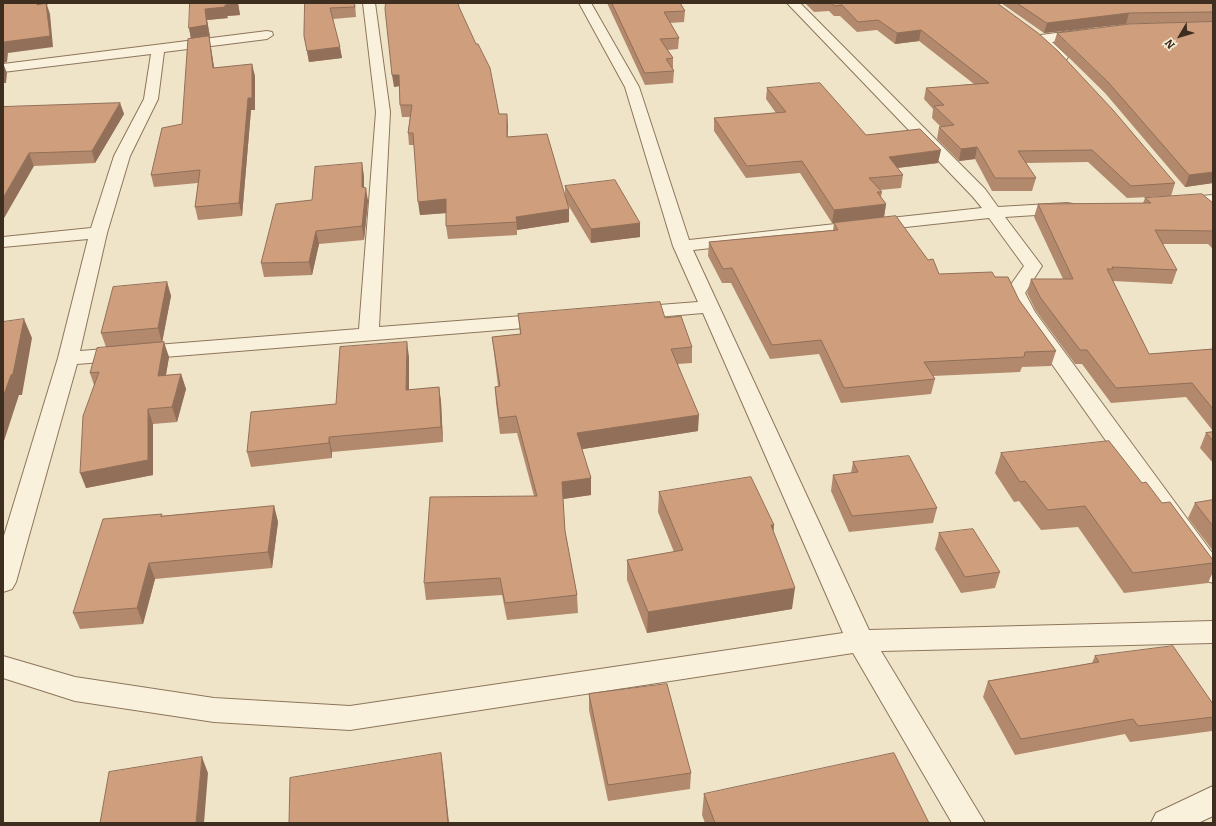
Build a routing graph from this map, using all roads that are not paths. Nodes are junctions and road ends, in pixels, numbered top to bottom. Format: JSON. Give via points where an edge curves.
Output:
{"nodes":[{"id":1,"x":369,"y":3,"type":"edge"},
{"id":2,"x":584,"y":3,"type":"edge"},
{"id":3,"x":794,"y":3,"type":"edge"},
{"id":4,"x":1028,"y":30,"type":"edge"},
{"id":5,"x":1103,"y":31,"type":"edge"},
{"id":6,"x":267,"y":35,"type":"dead end"},
{"id":7,"x":1041,"y":40,"type":"junction"},
{"id":8,"x":158,"y":50,"type":"junction"},
{"id":9,"x":1069,"y":66,"type":"edge"},
{"id":10,"x":3,"y":68,"type":"edge"},
{"id":11,"x":1213,"y":200,"type":"edge"},
{"id":12,"x":1163,"y":203,"type":"edge"},
{"id":13,"x":1086,"y":207,"type":"edge"},
{"id":14,"x":994,"y":212,"type":"junction"},
{"id":15,"x":98,"y":233,"type":"junction"},
{"id":16,"x":3,"y":242,"type":"edge"},
{"id":17,"x":682,"y":246,"type":"junction"},
{"id":18,"x":709,"y":307,"type":"junction"},
{"id":19,"x":614,"y":315,"type":"edge"},
{"id":20,"x":567,"y":319,"type":"edge"},
{"id":21,"x":368,"y":336,"type":"junction"},
{"id":22,"x":68,"y":358,"type":"junction"},
{"id":23,"x":1213,"y":572,"type":"edge"},
{"id":24,"x":3,"y":582,"type":"edge"},
{"id":25,"x":1213,"y":632,"type":"edge"},
{"id":26,"x":860,"y":641,"type":"junction"},
{"id":27,"x":3,"y":667,"type":"edge"},
{"id":28,"x":1213,"y":800,"type":"edge"},
{"id":29,"x":969,"y":823,"type":"edge"},
{"id":30,"x":1167,"y":823,"type":"edge"}],
"edges":[{"from":1,"to":21,"type":"street","via":[[383,112]]},
{"from":2,"to":17,"type":"street","via":[[632,87]]},
{"from":3,"to":14,"type":"street","via":[[974,187]]},
{"from":4,"to":7,"type":"street"},
{"from":5,"to":7,"type":"street"},
{"from":6,"to":8,"type":"street"},
{"from":7,"to":9,"type":"street"},
{"from":8,"to":10,"type":"street"},
{"from":8,"to":15,"type":"street","via":[[151,99],[122,156]]},
{"from":11,"to":12,"type":"street","via":[[1181,195]]},
{"from":13,"to":14,"type":"street"},
{"from":14,"to":17,"type":"street"},
{"from":14,"to":23,"type":"street","via":[[1033,266],[1015,292],[1026,313]]},
{"from":15,"to":16,"type":"street"},
{"from":15,"to":22,"type":"street"},
{"from":17,"to":18,"type":"street"},
{"from":18,"to":19,"type":"street"},
{"from":18,"to":26,"type":"street"},
{"from":20,"to":21,"type":"street"},
{"from":21,"to":22,"type":"street"},
{"from":22,"to":24,"type":"street"},
{"from":25,"to":26,"type":"street"},
{"from":26,"to":27,"type":"street","via":[[350,718],[214,710],[75,689]]},
{"from":26,"to":29,"type":"street"},
{"from":28,"to":30,"type":"street"}]}
